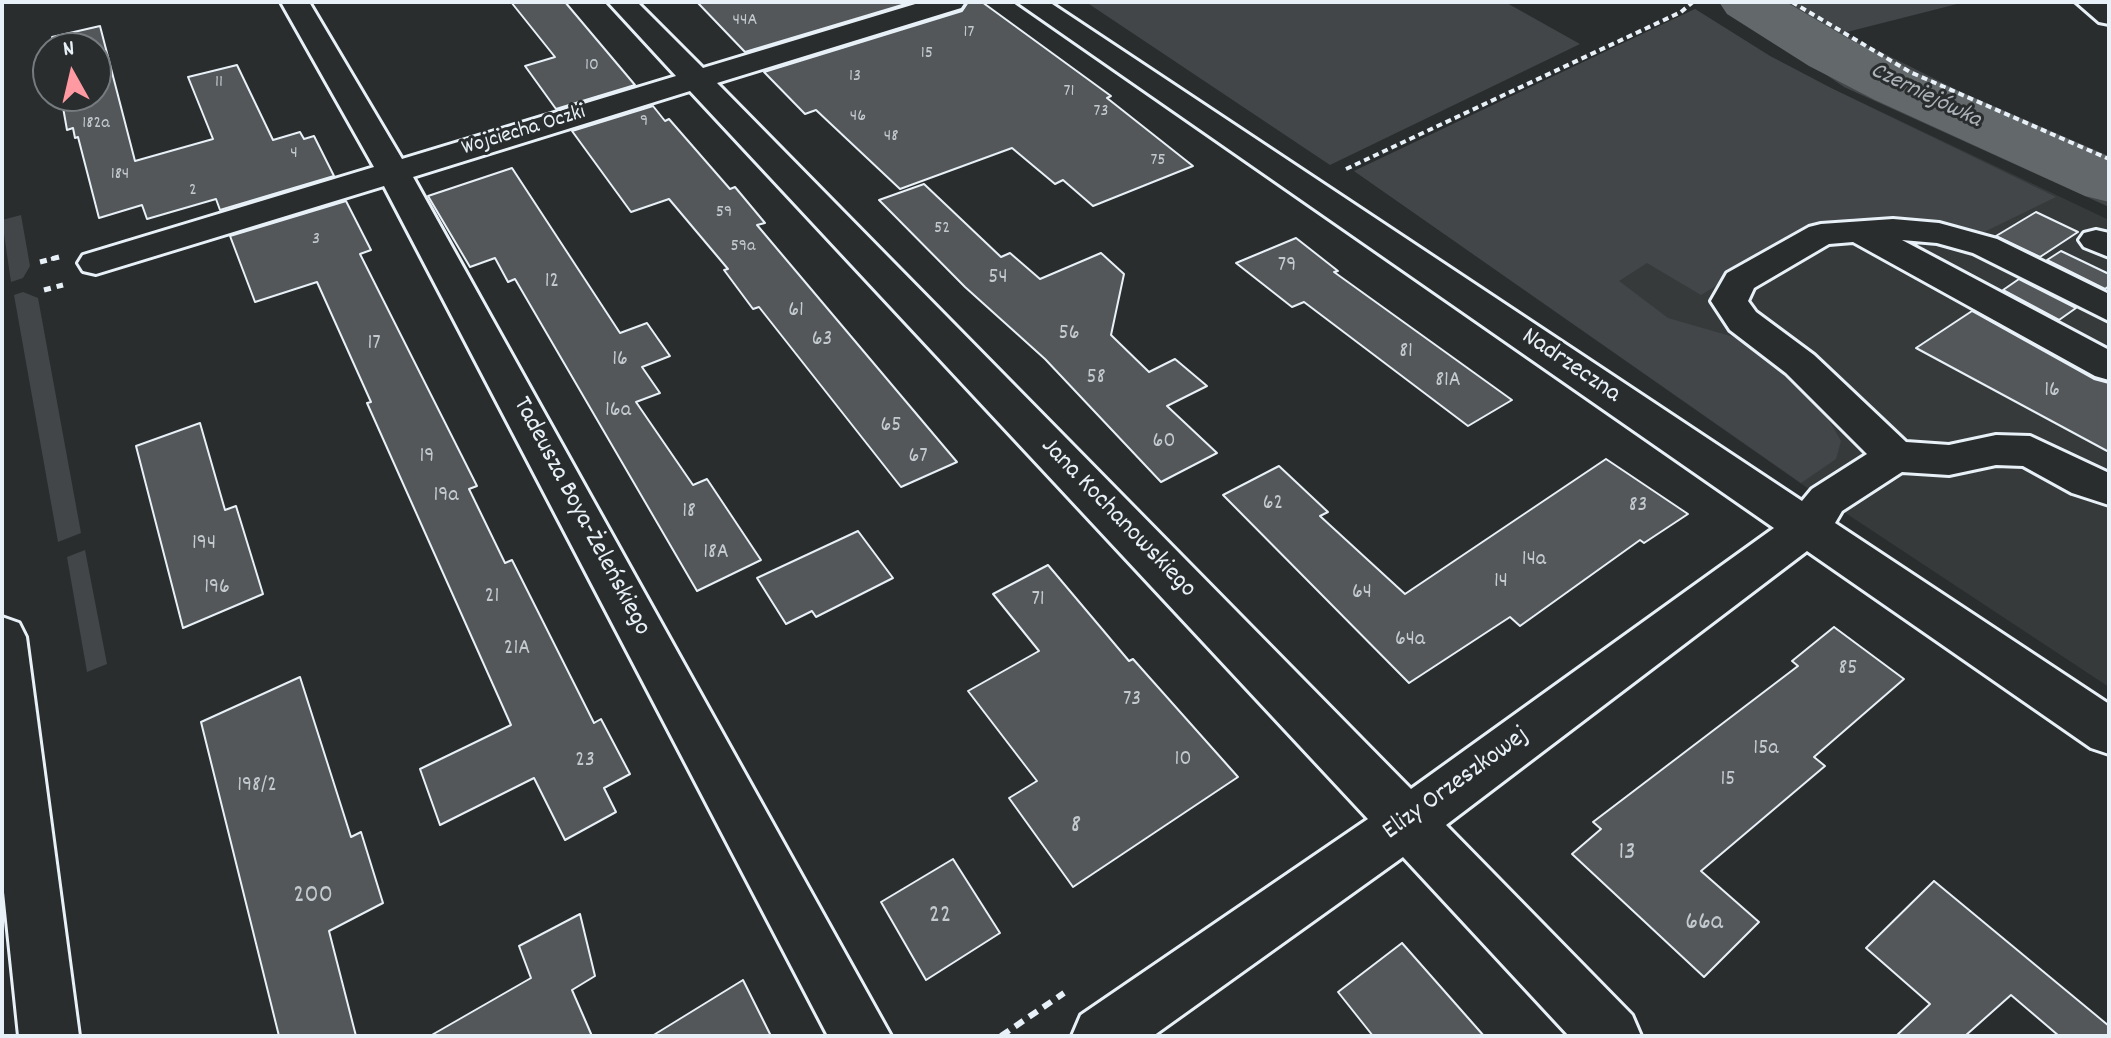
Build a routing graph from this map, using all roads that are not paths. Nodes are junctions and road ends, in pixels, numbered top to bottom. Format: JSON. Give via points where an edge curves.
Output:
{"nodes":[{"id":1,"x":295,"y":2,"type":"edge"},
{"id":2,"x":622,"y":2,"type":"edge"},
{"id":3,"x":951,"y":2,"type":"edge"},
{"id":4,"x":1031,"y":2,"type":"edge"},
{"id":5,"x":2090,"y":2,"type":"edge"},
{"id":6,"x":2109,"y":16,"type":"edge"},
{"id":7,"x":695,"y":80,"type":"junction"},
{"id":8,"x":393,"y":172,"type":"junction"},
{"id":9,"x":1857,"y":230,"type":"junction"},
{"id":10,"x":96,"y":263,"type":"dead end"},
{"id":11,"x":2109,"y":309,"type":"edge"},
{"id":12,"x":2109,"y":367,"type":"edge"},
{"id":13,"x":1895,"y":456,"type":"junction"},
{"id":14,"x":2109,"y":489,"type":"edge"},
{"id":15,"x":1808,"y":527,"type":"junction"},
{"id":16,"x":2,"y":637,"type":"edge"},
{"id":17,"x":2109,"y":732,"type":"edge"},
{"id":18,"x":1408,"y":822,"type":"junction"},
{"id":19,"x":49,"y":1036,"type":"edge"},
{"id":20,"x":861,"y":1036,"type":"edge"},
{"id":21,"x":1102,"y":1036,"type":"edge"},
{"id":22,"x":1611,"y":1036,"type":"edge"}],
"edges":[{"from":1,"to":8,"type":"street","name":"Tadeusza Boya-Żeleńskiego"},
{"from":2,"to":7,"type":"street","name":"Jana Kochanowskiego"},
{"from":3,"to":7,"type":"street","name":"Wojciecha Oczki"},
{"from":4,"to":15,"type":"street","name":"Nadrzeczna"},
{"from":5,"to":6,"type":"street"},
{"from":7,"to":8,"type":"street","name":"Wojciecha Oczki"},
{"from":7,"to":18,"type":"street","name":"Jana Kochanowskiego"},
{"from":8,"to":10,"type":"street","name":"Wojciecha Oczki"},
{"from":8,"to":20,"type":"street","name":"Tadeusza Boya-Żeleńskiego"},
{"from":9,"to":11,"type":"street","via":[[1939,233],[1985,246]]},
{"from":9,"to":12,"type":"street"},
{"from":9,"to":13,"type":"street","via":[[1821,234],[1740,281],[1729,301],[1743,321],[1800,364]]},
{"from":13,"to":14,"type":"street","via":[[1949,460],[1996,450],[2030,451]]},
{"from":13,"to":15,"type":"street","name":"Elizy Orzeszkowej","via":[[1827,500]]},
{"from":15,"to":17,"type":"street","name":"Nadrzeczna"},
{"from":15,"to":18,"type":"street","name":"Elizy Orzeszkowej"},
{"from":16,"to":19,"type":"street"},
{"from":18,"to":21,"type":"street","name":"Elizy Orzeszkowej"},
{"from":18,"to":22,"type":"street","name":"Jana Kochanowskiego"}]}
